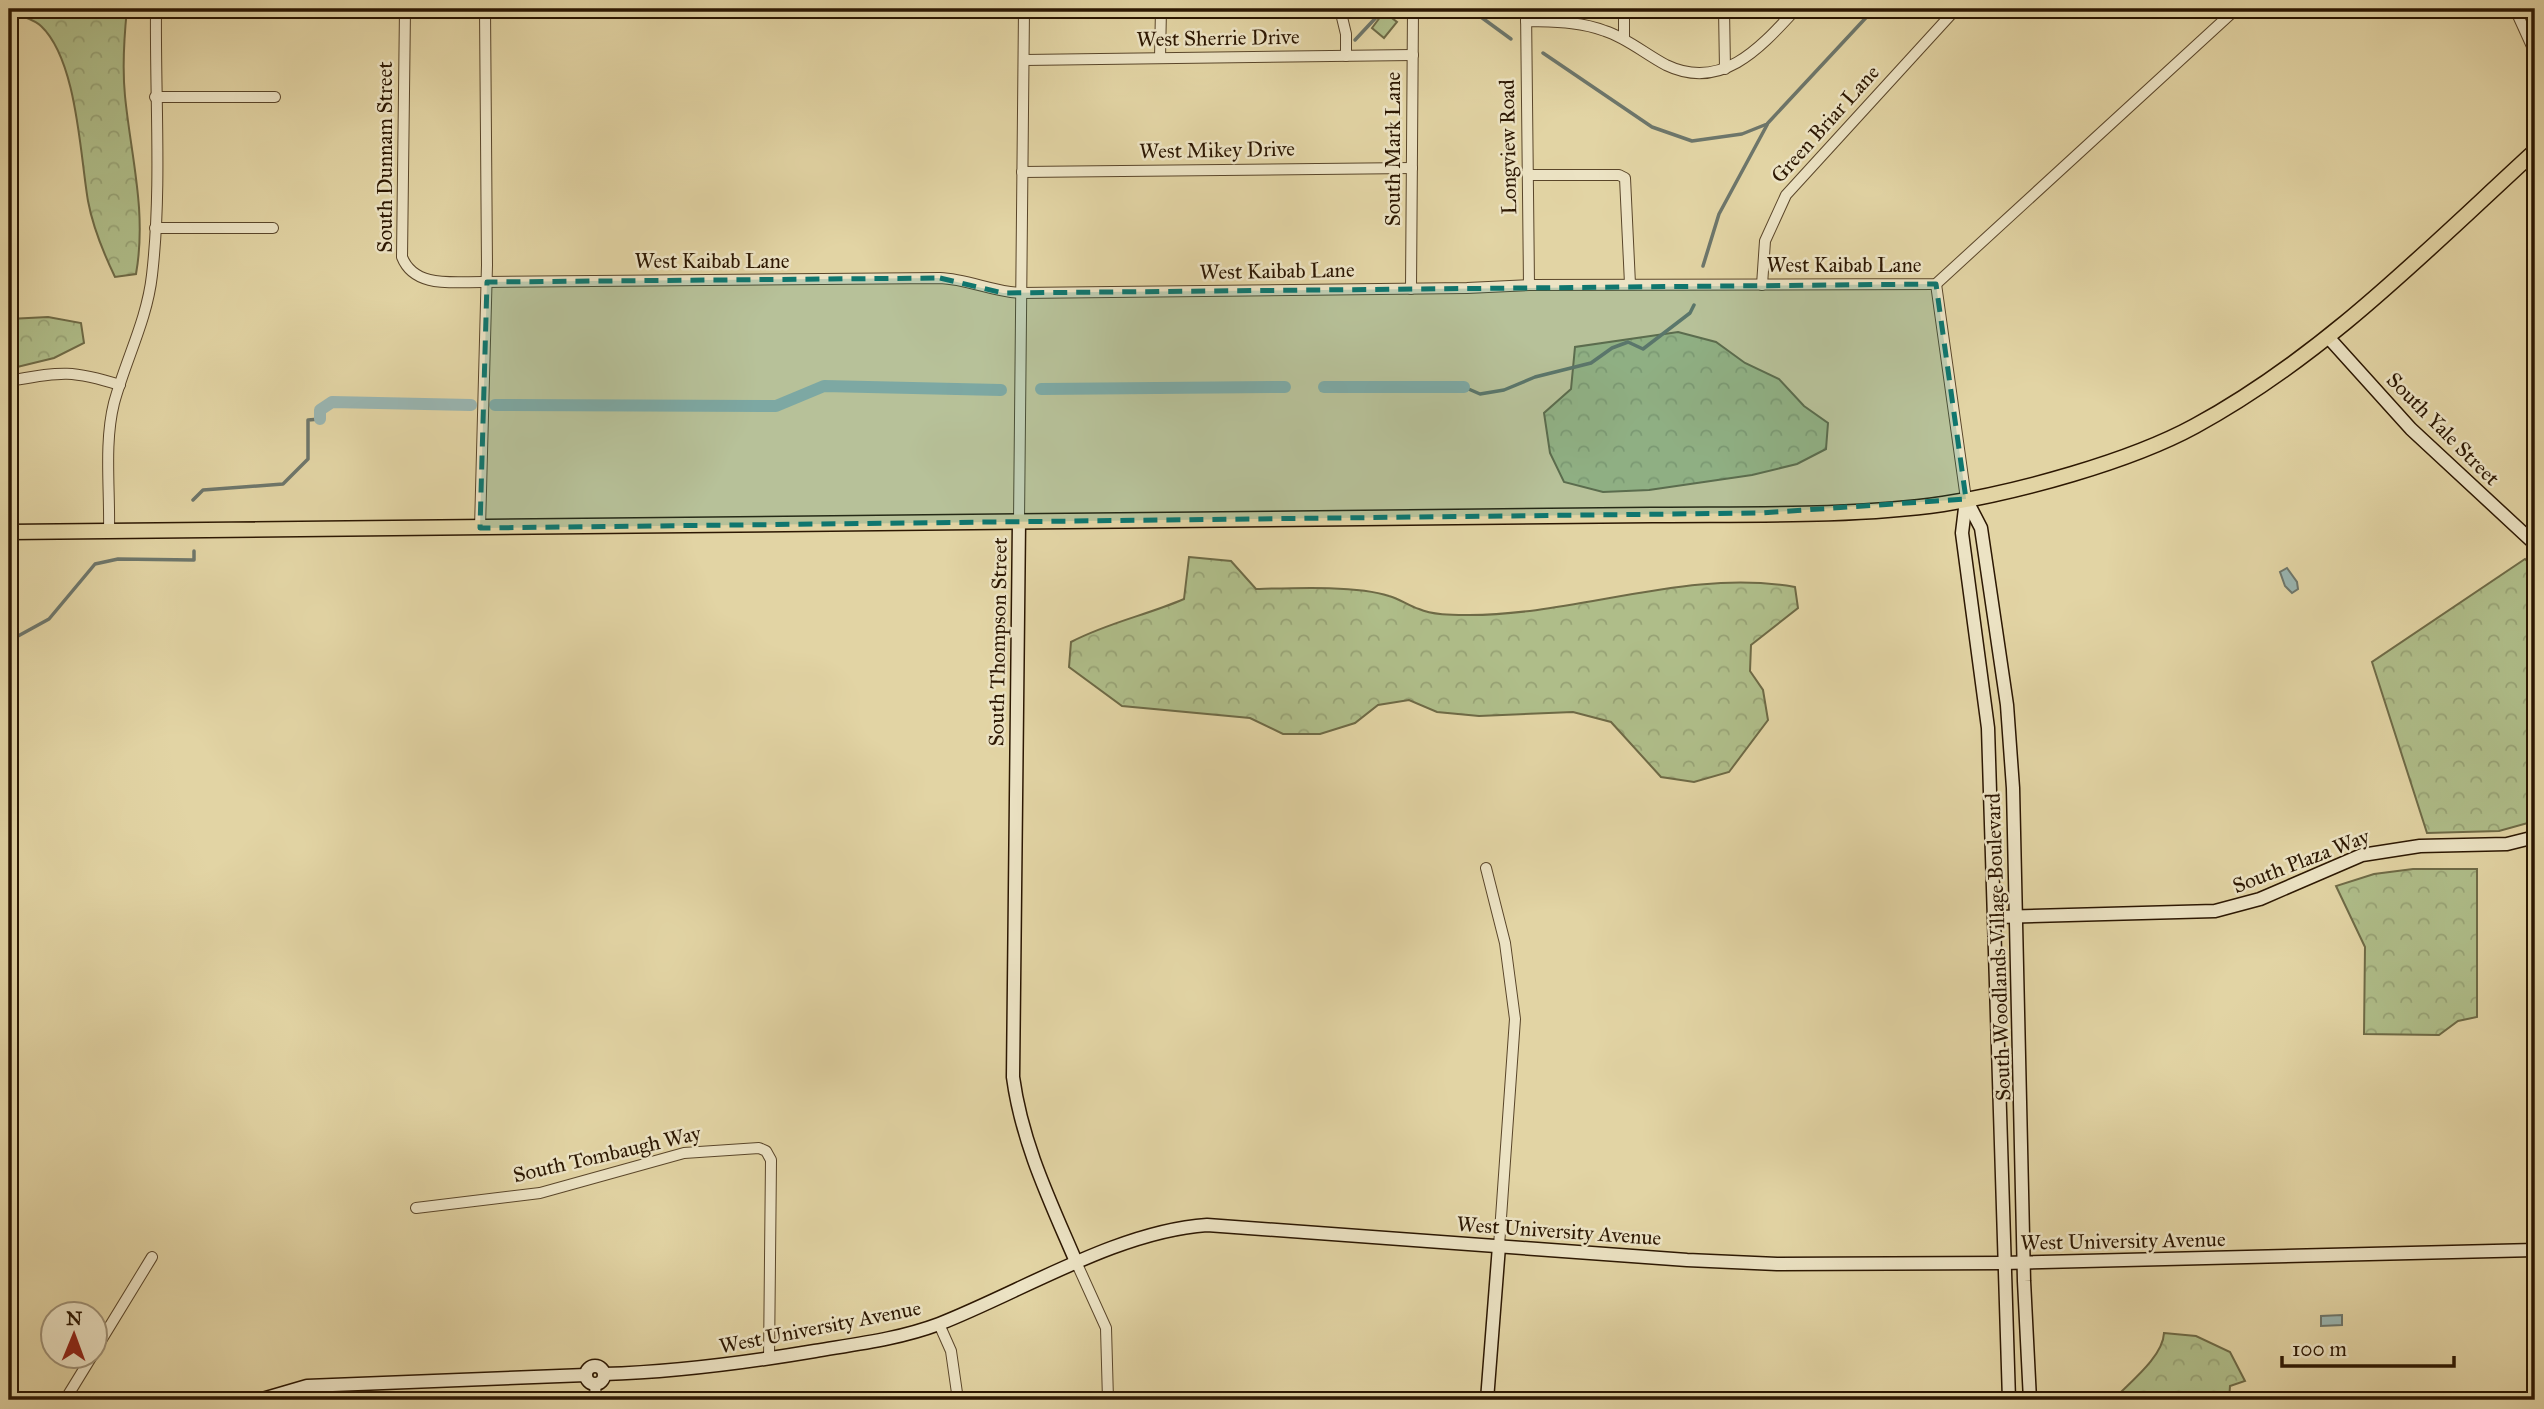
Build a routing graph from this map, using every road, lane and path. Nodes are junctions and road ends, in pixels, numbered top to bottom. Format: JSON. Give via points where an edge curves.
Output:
{"nodes":[{"id":1,"x":156,"y":9,"type":"edge"},
{"id":2,"x":405,"y":9,"type":"edge"},
{"id":3,"x":485,"y":9,"type":"edge"},
{"id":4,"x":1024,"y":9,"type":"edge"},
{"id":5,"x":1161,"y":9,"type":"edge"},
{"id":6,"x":1340,"y":9,"type":"edge"},
{"id":7,"x":1413,"y":9,"type":"edge"},
{"id":8,"x":1526,"y":9,"type":"edge"},
{"id":9,"x":1624,"y":9,"type":"edge"},
{"id":10,"x":1724,"y":9,"type":"edge"},
{"id":11,"x":1796,"y":9,"type":"edge"},
{"id":12,"x":1956,"y":9,"type":"edge"},
{"id":13,"x":2236,"y":9,"type":"edge"},
{"id":14,"x":2515,"y":9,"type":"edge"},
{"id":15,"x":1526,"y":21,"type":"junction"},
{"id":16,"x":1624,"y":39,"type":"junction"},
{"id":17,"x":2535,"y":53,"type":"edge"},
{"id":18,"x":1413,"y":55,"type":"junction"},
{"id":19,"x":1346,"y":56,"type":"junction"},
{"id":20,"x":1160,"y":58,"type":"junction"},
{"id":21,"x":1024,"y":60,"type":"junction"},
{"id":22,"x":1726,"y":69,"type":"junction"},
{"id":23,"x":155,"y":97,"type":"junction"},
{"id":24,"x":275,"y":97,"type":"dead end"},
{"id":25,"x":2535,"y":151,"type":"edge"},
{"id":26,"x":1412,"y":168,"type":"junction"},
{"id":27,"x":1022,"y":172,"type":"junction"},
{"id":28,"x":1528,"y":175,"type":"junction"},
{"id":29,"x":155,"y":228,"type":"junction"},
{"id":30,"x":273,"y":228,"type":"dead end"},
{"id":31,"x":487,"y":282,"type":"junction"},
{"id":32,"x":1630,"y":284,"type":"junction"},
{"id":33,"x":1936,"y":284,"type":"junction"},
{"id":34,"x":1529,"y":285,"type":"junction"},
{"id":35,"x":1762,"y":285,"type":"junction"},
{"id":36,"x":1411,"y":289,"type":"junction"},
{"id":37,"x":1021,"y":293,"type":"junction"},
{"id":38,"x":2328,"y":337,"type":"junction"},
{"id":39,"x":9,"y":380,"type":"edge"},
{"id":40,"x":120,"y":385,"type":"junction"},
{"id":41,"x":1966,"y":499,"type":"junction"},
{"id":42,"x":1019,"y":521,"type":"junction"},
{"id":43,"x":480,"y":528,"type":"junction"},
{"id":44,"x":110,"y":530,"type":"junction"},
{"id":45,"x":9,"y":532,"type":"edge"},
{"id":46,"x":2535,"y":544,"type":"edge"},
{"id":47,"x":2535,"y":837,"type":"edge"},
{"id":48,"x":1486,"y":868,"type":"dead end"},
{"id":49,"x":1997,"y":917,"type":"junction"},
{"id":50,"x":2017,"y":918,"type":"junction"},
{"id":51,"x":416,"y":1208,"type":"dead end"},
{"id":52,"x":1499,"y":1247,"type":"junction"},
{"id":53,"x":2535,"y":1250,"type":"edge"},
{"id":54,"x":152,"y":1257,"type":"dead end"},
{"id":55,"x":2003,"y":1263,"type":"junction"},
{"id":56,"x":2025,"y":1263,"type":"junction"},
{"id":57,"x":1077,"y":1264,"type":"junction"},
{"id":58,"x":939,"y":1324,"type":"junction"},
{"id":59,"x":108,"y":1329,"type":"edge"},
{"id":60,"x":769,"y":1359,"type":"junction"},
{"id":61,"x":83,"y":1370,"type":"edge"},
{"id":62,"x":595,"y":1378,"type":"junction"},
{"id":63,"x":65,"y":1400,"type":"edge"},
{"id":64,"x":259,"y":1400,"type":"edge"},
{"id":65,"x":596,"y":1400,"type":"edge"},
{"id":66,"x":958,"y":1400,"type":"edge"},
{"id":67,"x":1108,"y":1400,"type":"edge"},
{"id":68,"x":1487,"y":1400,"type":"edge"},
{"id":69,"x":2009,"y":1400,"type":"edge"},
{"id":70,"x":2031,"y":1400,"type":"edge"}],
"edges":[{"from":1,"to":23,"type":"street"},
{"from":2,"to":31,"type":"street","name":"South Dunnam Street","via":[[402,257],[409,271],[425,280]]},
{"from":3,"to":31,"type":"street"},
{"from":4,"to":21,"type":"street","name":"South Thompson Street"},
{"from":5,"to":20,"type":"street"},
{"from":6,"to":19,"type":"street"},
{"from":7,"to":18,"type":"street","name":"South Mark Lane"},
{"from":8,"to":15,"type":"street","name":"Longview Road"},
{"from":9,"to":16,"type":"street"},
{"from":10,"to":22,"type":"street"},
{"from":11,"to":22,"type":"street","via":[[1761,47]]},
{"from":12,"to":35,"type":"street","name":"Green Briar Lane","via":[[1786,195],[1765,241]]},
{"from":13,"to":33,"type":"street","name":"West Kaibab Lane"},
{"from":14,"to":17,"type":"street"},
{"from":15,"to":16,"type":"street","via":[[1586,25]]},
{"from":15,"to":28,"type":"street","name":"Longview Road"},
{"from":16,"to":22,"type":"street","via":[[1678,69]]},
{"from":18,"to":19,"type":"street","name":"West Sherrie Drive"},
{"from":18,"to":26,"type":"street","name":"South Mark Lane"},
{"from":19,"to":20,"type":"street","name":"West Sherrie Drive"},
{"from":20,"to":21,"type":"street","name":"West Sherrie Drive"},
{"from":21,"to":27,"type":"street","name":"South Thompson Street"},
{"from":23,"to":24,"type":"street"},
{"from":23,"to":29,"type":"street"},
{"from":25,"to":38,"type":"main road"},
{"from":26,"to":27,"type":"street","name":"West Mikey Drive"},
{"from":26,"to":36,"type":"street","name":"South Mark Lane"},
{"from":27,"to":37,"type":"street","name":"South Thompson Street"},
{"from":28,"to":32,"type":"street","via":[[1619,174],[1625,178]]},
{"from":28,"to":34,"type":"street","name":"Longview Road"},
{"from":29,"to":30,"type":"street"},
{"from":29,"to":40,"type":"street","via":[[148,304]]},
{"from":31,"to":37,"type":"street","name":"West Kaibab Lane","via":[[940,278]]},
{"from":31,"to":43,"type":"street"},
{"from":32,"to":34,"type":"street","name":"West Kaibab Lane"},
{"from":32,"to":35,"type":"street","name":"West Kaibab Lane"},
{"from":33,"to":35,"type":"street","name":"West Kaibab Lane"},
{"from":33,"to":41,"type":"street","name":"South Woodlands Village Boulevard"},
{"from":34,"to":36,"type":"street","name":"West Kaibab Lane"},
{"from":36,"to":37,"type":"street","name":"West Kaibab Lane"},
{"from":37,"to":42,"type":"street","name":"South Thompson Street"},
{"from":38,"to":41,"type":"main road","via":[[2259,388],[2164,441],[2054,478]]},
{"from":38,"to":46,"type":"street","name":"South Yale Street","via":[[2411,429]]},
{"from":39,"to":40,"type":"street","via":[[65,372],[85,373]]},
{"from":40,"to":44,"type":"street","via":[[111,421]]},
{"from":41,"to":42,"type":"main road","via":[[1916,506],[1747,514]]},
{"from":41,"to":49,"type":"street","name":"South Woodlands Village Boulevard","via":[[1962,533],[1989,728]]},
{"from":41,"to":50,"type":"street","name":"South Woodlands Village Boulevard","via":[[1981,528],[2007,705]]},
{"from":42,"to":43,"type":"main road"},
{"from":42,"to":57,"type":"street","name":"South Thompson Street","via":[[1013,1077],[1029,1151]]},
{"from":43,"to":44,"type":"main road"},
{"from":44,"to":45,"type":"main road"},
{"from":47,"to":50,"type":"street","name":"South Plaza Way","via":[[2507,844],[2410,847],[2362,855],[2260,899],[2215,911]]},
{"from":48,"to":52,"type":"street","via":[[1505,943],[1515,1019]]},
{"from":49,"to":50,"type":"street","name":"South Plaza Way"},
{"from":49,"to":55,"type":"street","name":"South Woodlands Village Boulevard"},
{"from":50,"to":56,"type":"street","name":"South Woodlands Village Boulevard"},
{"from":51,"to":60,"type":"street","name":"South Tombaugh Way","via":[[540,1193],[684,1153],[759,1147],[771,1160]]},
{"from":52,"to":55,"type":"street","name":"West University Avenue","via":[[1777,1264]]},
{"from":52,"to":57,"type":"street","name":"West University Avenue","via":[[1207,1225],[1151,1233]]},
{"from":52,"to":68,"type":"street"},
{"from":53,"to":56,"type":"street","name":"West University Avenue"},
{"from":54,"to":59,"type":"street"},
{"from":55,"to":56,"type":"street","name":"West University Avenue"},
{"from":55,"to":69,"type":"street","name":"South Woodlands Village Boulevard"},
{"from":56,"to":70,"type":"street","name":"South Woodlands Village Boulevard"},
{"from":57,"to":58,"type":"street","name":"West University Avenue"},
{"from":57,"to":67,"type":"street","via":[[1106,1328]]},
{"from":58,"to":60,"type":"street","name":"West University Avenue","via":[[884,1339]]},
{"from":58,"to":66,"type":"street","via":[[951,1351]]},
{"from":60,"to":62,"type":"street","name":"West University Avenue"},
{"from":61,"to":63,"type":"street"},
{"from":62,"to":64,"type":"street","name":"West University Avenue","via":[[307,1386]]},
{"from":62,"to":65,"type":"street"}]}
